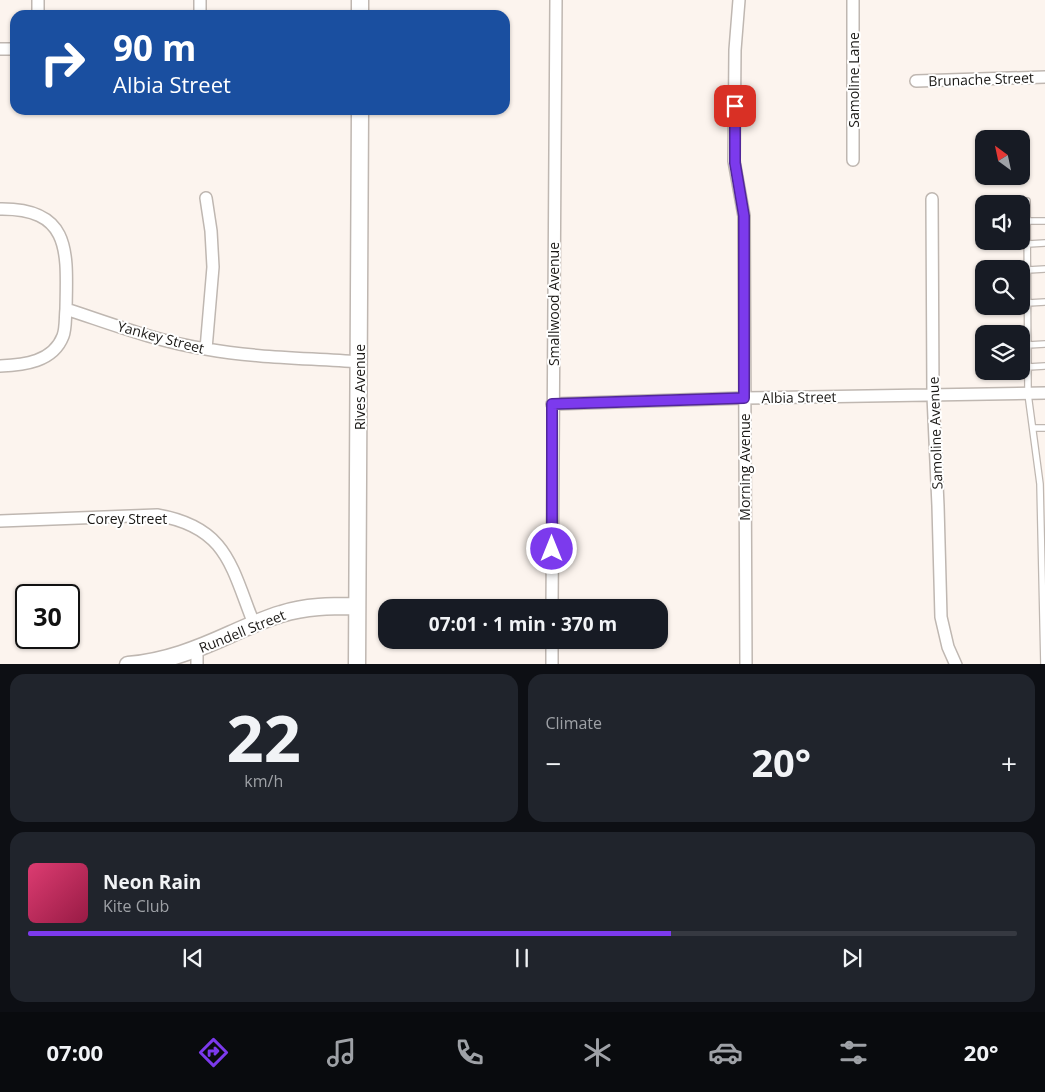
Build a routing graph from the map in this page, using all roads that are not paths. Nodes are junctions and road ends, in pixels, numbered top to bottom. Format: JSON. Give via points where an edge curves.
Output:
{"nodes":[{"id":1,"x":556,"y":0,"type":"edge"},
{"id":2,"x":739,"y":0,"type":"edge"},
{"id":3,"x":853,"y":0,"type":"edge"},
{"id":4,"x":1045,"y":77,"type":"edge"},
{"id":5,"x":916,"y":81,"type":"dead end"},
{"id":6,"x":360,"y":115,"type":"edge"},
{"id":7,"x":853,"y":160,"type":"dead end"},
{"id":8,"x":206,"y":198,"type":"dead end"},
{"id":9,"x":932,"y":199,"type":"dead end"},
{"id":10,"x":0,"y":209,"type":"edge"},
{"id":11,"x":1045,"y":221,"type":"edge"},
{"id":12,"x":1030,"y":222,"type":"edge"},
{"id":13,"x":1045,"y":243,"type":"edge"},
{"id":14,"x":1030,"y":244,"type":"edge"},
{"id":15,"x":1045,"y":269,"type":"edge"},
{"id":16,"x":1030,"y":270,"type":"edge"},
{"id":17,"x":1045,"y":302,"type":"edge"},
{"id":18,"x":1030,"y":303,"type":"edge"},
{"id":19,"x":66,"y":309,"type":"junction"},
{"id":20,"x":1045,"y":344,"type":"edge"},
{"id":21,"x":1030,"y":345,"type":"edge"},
{"id":22,"x":206,"y":349,"type":"junction"},
{"id":23,"x":359,"y":362,"type":"junction"},
{"id":24,"x":0,"y":366,"type":"edge"},
{"id":25,"x":1045,"y":366,"type":"edge"},
{"id":26,"x":1030,"y":367,"type":"edge"},
{"id":27,"x":1028,"y":380,"type":"edge"},
{"id":28,"x":1028,"y":394,"type":"junction"},
{"id":29,"x":1045,"y":394,"type":"edge"},
{"id":30,"x":933,"y":396,"type":"junction"},
{"id":31,"x":744,"y":398,"type":"junction"},
{"id":32,"x":552,"y":404,"type":"junction"},
{"id":33,"x":1033,"y":428,"type":"junction"},
{"id":34,"x":1045,"y":428,"type":"edge"},
{"id":35,"x":1042,"y":471,"type":"edge"},
{"id":36,"x":0,"y":521,"type":"edge"},
{"id":37,"x":552,"y":599,"type":"edge"},
{"id":38,"x":357,"y":606,"type":"junction"},
{"id":39,"x":1044,"y":622,"type":"edge"},
{"id":40,"x":254,"y":624,"type":"junction"},
{"id":41,"x":552,"y":649,"type":"edge"},
{"id":42,"x":197,"y":657,"type":"edge"},
{"id":43,"x":128,"y":664,"type":"edge"},
{"id":44,"x":357,"y":664,"type":"edge"},
{"id":45,"x":552,"y":664,"type":"edge"},
{"id":46,"x":746,"y":664,"type":"edge"},
{"id":47,"x":956,"y":664,"type":"edge"},
{"id":48,"x":1044,"y":664,"type":"edge"}],
"edges":[{"from":1,"to":32,"type":"street","name":"Smallwood Avenue"},
{"from":2,"to":31,"type":"street","name":"Morning Avenue","via":[[734,161],[744,216]]},
{"from":3,"to":7,"type":"street","name":"Samoline Lane"},
{"from":4,"to":5,"type":"street","name":"Brunache Street"},
{"from":6,"to":23,"type":"street","name":"Rives Avenue"},
{"from":8,"to":22,"type":"street","via":[[213,267]]},
{"from":9,"to":30,"type":"street","name":"Samoline Avenue"},
{"from":10,"to":19,"type":"street","via":[[31,211],[45,218],[55,229],[66,252]]},
{"from":11,"to":12,"type":"lane"},
{"from":13,"to":14,"type":"lane"},
{"from":15,"to":16,"type":"lane"},
{"from":17,"to":18,"type":"lane"},
{"from":19,"to":22,"type":"street","name":"Yankey Street","via":[[174,343]]},
{"from":19,"to":24,"type":"street","via":[[65,330],[52,352],[38,360]]},
{"from":20,"to":21,"type":"lane"},
{"from":22,"to":23,"type":"street","name":"Yankey Street","via":[[273,358]]},
{"from":23,"to":38,"type":"street","name":"Rives Avenue"},
{"from":25,"to":26,"type":"lane"},
{"from":27,"to":28,"type":"lane"},
{"from":28,"to":29,"type":"street","name":"Albia Street"},
{"from":28,"to":30,"type":"street","name":"Albia Street"},
{"from":28,"to":33,"type":"lane"},
{"from":30,"to":31,"type":"street","name":"Albia Street"},
{"from":30,"to":47,"type":"street","name":"Samoline Avenue","via":[[941,617],[945,640]]},
{"from":31,"to":32,"type":"street","name":"Albia Street"},
{"from":31,"to":46,"type":"street","name":"Morning Avenue"},
{"from":32,"to":37,"type":"street","name":"Smallwood Avenue"},
{"from":33,"to":34,"type":"lane"},
{"from":33,"to":35,"type":"lane"},
{"from":35,"to":39,"type":"lane"},
{"from":36,"to":40,"type":"street","name":"Corey Street","via":[[175,518],[207,534],[220,546],[232,567]]},
{"from":38,"to":40,"type":"street","name":"Rundell Street","via":[[298,609]]},
{"from":38,"to":44,"type":"street","name":"Rives Avenue"},
{"from":39,"to":48,"type":"lane"},
{"from":40,"to":42,"type":"street","name":"Rundell Street"},
{"from":41,"to":45,"type":"street"},
{"from":42,"to":43,"type":"street","name":"Rundell Street"}]}
